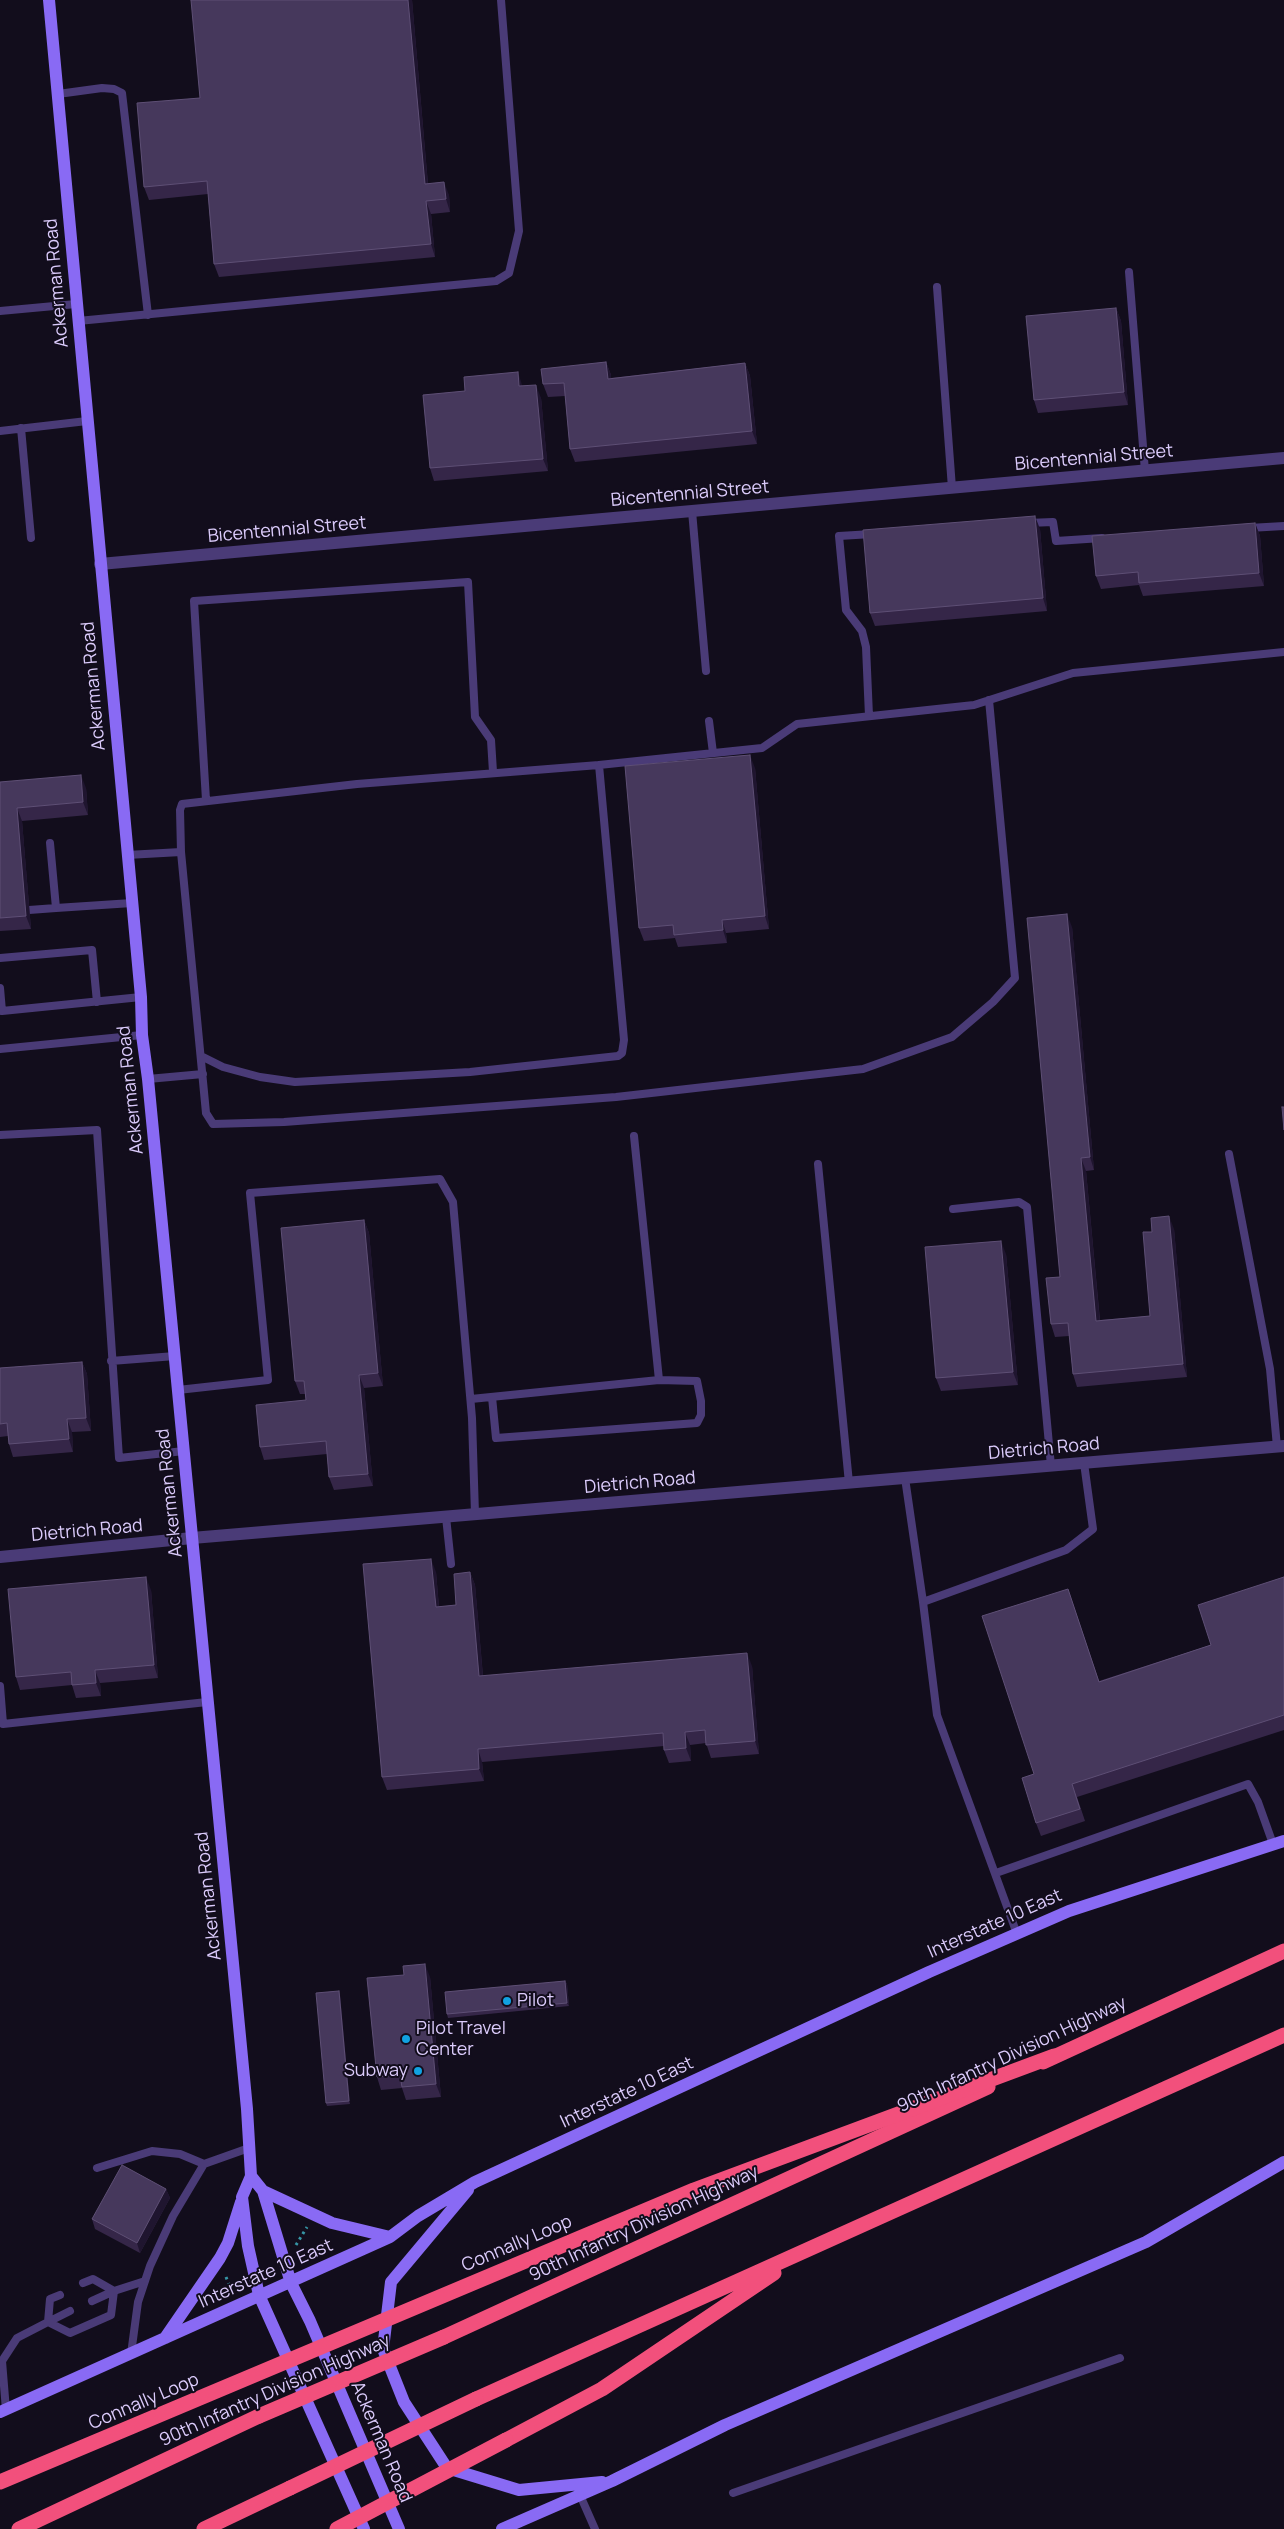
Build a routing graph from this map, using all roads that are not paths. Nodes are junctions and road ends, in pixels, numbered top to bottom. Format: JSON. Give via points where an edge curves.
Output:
{"nodes":[{"id":1,"x":49,"y":0,"type":"edge"},
{"id":2,"x":500,"y":0,"type":"edge"},
{"id":3,"x":58,"y":94,"type":"junction"},
{"id":4,"x":1129,"y":272,"type":"dead end"},
{"id":5,"x":937,"y":287,"type":"dead end"},
{"id":6,"x":76,"y":304,"type":"junction"},
{"id":7,"x":0,"y":311,"type":"edge"},
{"id":8,"x":148,"y":315,"type":"junction"},
{"id":9,"x":78,"y":321,"type":"junction"},
{"id":10,"x":87,"y":421,"type":"junction"},
{"id":11,"x":21,"y":428,"type":"junction"},
{"id":12,"x":0,"y":431,"type":"edge"},
{"id":13,"x":1284,"y":458,"type":"edge"},
{"id":14,"x":1145,"y":471,"type":"junction"},
{"id":15,"x":952,"y":488,"type":"junction"},
{"id":16,"x":692,"y":511,"type":"junction"},
{"id":17,"x":1024,"y":524,"type":"edge"},
{"id":18,"x":1284,"y":526,"type":"edge"},
{"id":19,"x":1236,"y":529,"type":"edge"},
{"id":20,"x":878,"y":533,"type":"edge"},
{"id":21,"x":1111,"y":537,"type":"edge"},
{"id":22,"x":31,"y":538,"type":"dead end"},
{"id":23,"x":100,"y":564,"type":"junction"},
{"id":24,"x":1284,"y":652,"type":"edge"},
{"id":25,"x":706,"y":671,"type":"dead end"},
{"id":26,"x":989,"y":700,"type":"junction"},
{"id":27,"x":869,"y":716,"type":"junction"},
{"id":28,"x":709,"y":721,"type":"dead end"},
{"id":29,"x":713,"y":753,"type":"junction"},
{"id":30,"x":599,"y":765,"type":"junction"},
{"id":31,"x":493,"y":772,"type":"junction"},
{"id":32,"x":206,"y":800,"type":"junction"},
{"id":33,"x":50,"y":842,"type":"dead end"},
{"id":34,"x":182,"y":852,"type":"junction"},
{"id":35,"x":127,"y":855,"type":"junction"},
{"id":36,"x":132,"y":903,"type":"junction"},
{"id":37,"x":56,"y":908,"type":"junction"},
{"id":38,"x":29,"y":910,"type":"dead end"},
{"id":39,"x":0,"y":958,"type":"edge"},
{"id":40,"x":0,"y":988,"type":"edge"},
{"id":41,"x":140,"y":997,"type":"junction"},
{"id":42,"x":97,"y":1002,"type":"junction"},
{"id":43,"x":142,"y":1035,"type":"junction"},
{"id":44,"x":0,"y":1049,"type":"edge"},
{"id":45,"x":201,"y":1056,"type":"junction"},
{"id":46,"x":203,"y":1074,"type":"junction"},
{"id":47,"x":148,"y":1080,"type":"junction"},
{"id":48,"x":0,"y":1135,"type":"edge"},
{"id":49,"x":634,"y":1136,"type":"dead end"},
{"id":50,"x":1229,"y":1154,"type":"dead end"},
{"id":51,"x":818,"y":1164,"type":"dead end"},
{"id":52,"x":953,"y":1209,"type":"dead end"},
{"id":53,"x":175,"y":1356,"type":"junction"},
{"id":54,"x":111,"y":1361,"type":"junction"},
{"id":55,"x":659,"y":1380,"type":"junction"},
{"id":56,"x":178,"y":1390,"type":"junction"},
{"id":57,"x":492,"y":1397,"type":"junction"},
{"id":58,"x":471,"y":1399,"type":"junction"},
{"id":59,"x":1280,"y":1446,"type":"edge"},
{"id":60,"x":184,"y":1451,"type":"junction"},
{"id":61,"x":1084,"y":1463,"type":"junction"},
{"id":62,"x":1051,"y":1466,"type":"junction"},
{"id":63,"x":905,"y":1478,"type":"junction"},
{"id":64,"x":849,"y":1483,"type":"junction"},
{"id":65,"x":475,"y":1514,"type":"junction"},
{"id":66,"x":446,"y":1517,"type":"junction"},
{"id":67,"x":192,"y":1538,"type":"junction"},
{"id":68,"x":0,"y":1557,"type":"edge"},
{"id":69,"x":450,"y":1564,"type":"dead end"},
{"id":70,"x":923,"y":1602,"type":"junction"},
{"id":71,"x":0,"y":1686,"type":"edge"},
{"id":72,"x":208,"y":1702,"type":"junction"},
{"id":73,"x":1279,"y":1842,"type":"edge"},
{"id":74,"x":996,"y":1873,"type":"junction"},
{"id":75,"x":1017,"y":1934,"type":"junction"},
{"id":76,"x":1284,"y":1951,"type":"edge"},
{"id":77,"x":1284,"y":2035,"type":"edge"},
{"id":78,"x":1054,"y":2056,"type":"junction"},
{"id":79,"x":248,"y":2148,"type":"junction"},
{"id":80,"x":1284,"y":2162,"type":"edge"},
{"id":81,"x":204,"y":2164,"type":"junction"},
{"id":82,"x":97,"y":2168,"type":"dead end"},
{"id":83,"x":251,"y":2176,"type":"junction"},
{"id":84,"x":475,"y":2182,"type":"junction"},
{"id":85,"x":263,"y":2191,"type":"junction"},
{"id":86,"x":242,"y":2197,"type":"junction"},
{"id":87,"x":390,"y":2237,"type":"junction"},
{"id":88,"x":809,"y":2249,"type":"junction"},
{"id":89,"x":145,"y":2281,"type":"junction"},
{"id":90,"x":83,"y":2283,"type":"dead end"},
{"id":91,"x":291,"y":2283,"type":"junction"},
{"id":92,"x":114,"y":2291,"type":"junction"},
{"id":93,"x":60,"y":2295,"type":"dead end"},
{"id":94,"x":259,"y":2296,"type":"junction"},
{"id":95,"x":92,"y":2301,"type":"dead end"},
{"id":96,"x":70,"y":2311,"type":"dead end"},
{"id":97,"x":48,"y":2322,"type":"junction"},
{"id":98,"x":165,"y":2338,"type":"junction"},
{"id":99,"x":131,"y":2354,"type":"junction"},
{"id":100,"x":1120,"y":2358,"type":"dead end"},
{"id":101,"x":3,"y":2411,"type":"edge"},
{"id":102,"x":612,"y":2481,"type":"junction"},
{"id":103,"x":0,"y":2482,"type":"edge"},
{"id":104,"x":734,"y":2493,"type":"dead end"},
{"id":105,"x":580,"y":2495,"type":"junction"},
{"id":106,"x":533,"y":2516,"type":"junction"},
{"id":107,"x":17,"y":2529,"type":"edge"},
{"id":108,"x":204,"y":2529,"type":"edge"},
{"id":109,"x":336,"y":2529,"type":"edge"},
{"id":110,"x":364,"y":2529,"type":"edge"},
{"id":111,"x":399,"y":2529,"type":"edge"},
{"id":112,"x":502,"y":2529,"type":"edge"},
{"id":113,"x":516,"y":2529,"type":"edge"},
{"id":114,"x":595,"y":2529,"type":"edge"}],
"edges":[{"from":1,"to":3,"type":"main road","name":"Ackerman Road"},
{"from":2,"to":8,"type":"lane","via":[[519,231],[509,273],[496,281]]},
{"from":3,"to":6,"type":"main road","name":"Ackerman Road"},
{"from":3,"to":8,"type":"lane","via":[[102,88],[122,93]]},
{"from":4,"to":14,"type":"lane"},
{"from":5,"to":15,"type":"lane"},
{"from":6,"to":7,"type":"lane"},
{"from":6,"to":9,"type":"main road","name":"Ackerman Road"},
{"from":8,"to":9,"type":"lane"},
{"from":9,"to":10,"type":"main road","name":"Ackerman Road"},
{"from":10,"to":11,"type":"lane"},
{"from":10,"to":23,"type":"main road","name":"Ackerman Road"},
{"from":11,"to":12,"type":"lane"},
{"from":11,"to":22,"type":"lane"},
{"from":13,"to":14,"type":"street","name":"Bicentennial Street"},
{"from":14,"to":15,"type":"street","name":"Bicentennial Street"},
{"from":15,"to":16,"type":"street","name":"Bicentennial Street"},
{"from":16,"to":23,"type":"street","name":"Bicentennial Street"},
{"from":16,"to":25,"type":"lane"},
{"from":17,"to":21,"type":"lane","via":[[1053,522],[1056,541]]},
{"from":18,"to":19,"type":"lane"},
{"from":20,"to":27,"type":"lane","via":[[838,536],[846,610],[862,631],[866,647]]},
{"from":23,"to":35,"type":"main road","name":"Ackerman Road"},
{"from":24,"to":26,"type":"lane","via":[[1073,673]]},
{"from":26,"to":27,"type":"lane","via":[[974,705]]},
{"from":26,"to":46,"type":"lane","via":[[1015,978],[994,1002],[952,1037],[862,1069],[616,1098],[234,1125],[213,1124],[206,1112]]},
{"from":27,"to":29,"type":"lane","via":[[797,724],[762,748]]},
{"from":28,"to":29,"type":"lane"},
{"from":29,"to":30,"type":"lane"},
{"from":30,"to":31,"type":"lane"},
{"from":30,"to":45,"type":"lane","via":[[624,1040],[622,1053],[618,1056],[470,1072],[295,1082],[223,1067]]},
{"from":31,"to":32,"type":"lane"},
{"from":31,"to":32,"type":"lane","via":[[491,740],[475,717],[468,582],[194,601]]},
{"from":32,"to":34,"type":"lane","via":[[186,802],[180,810]]},
{"from":33,"to":37,"type":"lane"},
{"from":34,"to":35,"type":"lane"},
{"from":34,"to":45,"type":"lane"},
{"from":35,"to":36,"type":"main road","name":"Ackerman Road"},
{"from":36,"to":37,"type":"lane"},
{"from":36,"to":41,"type":"main road","name":"Ackerman Road"},
{"from":37,"to":38,"type":"lane"},
{"from":39,"to":42,"type":"lane","via":[[92,950]]},
{"from":40,"to":42,"type":"lane","via":[[2,1011]]},
{"from":41,"to":42,"type":"lane"},
{"from":41,"to":43,"type":"main road","name":"Ackerman Road"},
{"from":43,"to":44,"type":"lane"},
{"from":43,"to":47,"type":"main road","name":"Ackerman Road"},
{"from":45,"to":46,"type":"lane"},
{"from":46,"to":47,"type":"lane"},
{"from":47,"to":53,"type":"main road","name":"Ackerman Road"},
{"from":48,"to":54,"type":"lane","via":[[97,1130]]},
{"from":49,"to":55,"type":"lane"},
{"from":50,"to":59,"type":"lane","via":[[1270,1368]]},
{"from":51,"to":64,"type":"lane"},
{"from":52,"to":62,"type":"lane","via":[[1019,1202],[1027,1207]]},
{"from":53,"to":54,"type":"lane"},
{"from":53,"to":56,"type":"main road","name":"Ackerman Road"},
{"from":54,"to":60,"type":"lane","via":[[119,1458]]},
{"from":55,"to":57,"type":"lane"},
{"from":55,"to":57,"type":"lane","via":[[697,1381],[701,1401],[697,1423],[496,1438]]},
{"from":56,"to":58,"type":"lane","via":[[268,1380],[250,1193],[440,1179],[453,1202]]},
{"from":56,"to":60,"type":"main road","name":"Ackerman Road"},
{"from":57,"to":58,"type":"lane"},
{"from":58,"to":65,"type":"lane"},
{"from":59,"to":61,"type":"street","name":"Dietrich Road"},
{"from":60,"to":67,"type":"main road","name":"Ackerman Road"},
{"from":61,"to":62,"type":"street","name":"Dietrich Road"},
{"from":61,"to":70,"type":"lane","via":[[1092,1529],[1066,1550]]},
{"from":62,"to":63,"type":"street","name":"Dietrich Road"},
{"from":63,"to":64,"type":"street","name":"Dietrich Road"},
{"from":63,"to":70,"type":"lane"},
{"from":64,"to":65,"type":"street","name":"Dietrich Road"},
{"from":65,"to":66,"type":"street","name":"Dietrich Road"},
{"from":66,"to":67,"type":"street","name":"Dietrich Road"},
{"from":66,"to":69,"type":"lane"},
{"from":67,"to":68,"type":"street","name":"Dietrich Road"},
{"from":67,"to":72,"type":"main road","name":"Ackerman Road"},
{"from":70,"to":74,"type":"lane","via":[[937,1715]]},
{"from":71,"to":72,"type":"lane","via":[[4,1724]]},
{"from":72,"to":79,"type":"main road","name":"Ackerman Road"},
{"from":73,"to":74,"type":"lane","via":[[1248,1784]]},
{"from":73,"to":75,"type":"main road","name":"Interstate 10 East","via":[[1069,1911]]},
{"from":74,"to":75,"type":"lane"},
{"from":75,"to":84,"type":"main road","name":"Interstate 10 East"},
{"from":76,"to":78,"type":"highway","name":"90th Infantry Division Highway"},
{"from":77,"to":88,"type":"highway"},
{"from":78,"to":103,"type":"highway","name":"Connally Loop","bridge":true,"via":[[694,2190]]},
{"from":78,"to":107,"type":"highway","name":"90th Infantry Division Highway","bridge":true},
{"from":79,"to":81,"type":"lane"},
{"from":79,"to":83,"type":"main road","name":"Ackerman Road"},
{"from":80,"to":102,"type":"main road","via":[[1146,2242],[725,2425]]},
{"from":81,"to":82,"type":"lane","via":[[180,2154],[152,2151]]},
{"from":81,"to":89,"type":"lane","via":[[173,2216]]},
{"from":83,"to":85,"type":"main road","name":"Ackerman Road"},
{"from":83,"to":86,"type":"main road","name":"Ackerman Road"},
{"from":84,"to":87,"type":"main road","name":"Interstate 10 East"},
{"from":84,"to":102,"type":"main road","via":[[391,2282],[383,2350],[404,2402],[447,2468],[519,2490]]},
{"from":85,"to":87,"type":"main road","via":[[332,2223]]},
{"from":85,"to":91,"type":"main road","name":"Ackerman Road"},
{"from":86,"to":94,"type":"main road"},
{"from":86,"to":98,"type":"main road","name":"Ackerman Road","via":[[220,2258]]},
{"from":87,"to":91,"type":"main road","name":"Interstate 10 East"},
{"from":88,"to":108,"type":"highway","bridge":true,"via":[[476,2399]]},
{"from":88,"to":109,"type":"highway","bridge":true,"via":[[602,2389]]},
{"from":89,"to":92,"type":"lane"},
{"from":89,"to":99,"type":"lane","via":[[138,2302]]},
{"from":90,"to":92,"type":"lane","via":[[93,2278]]},
{"from":91,"to":94,"type":"main road","name":"Interstate 10 East"},
{"from":91,"to":111,"type":"main road","name":"Ackerman Road"},
{"from":92,"to":95,"type":"lane"},
{"from":92,"to":97,"type":"lane","via":[[111,2315],[70,2334]]},
{"from":93,"to":97,"type":"lane","via":[[50,2299]]},
{"from":94,"to":98,"type":"main road","name":"Interstate 10 East"},
{"from":94,"to":110,"type":"main road"},
{"from":96,"to":97,"type":"lane"},
{"from":97,"to":101,"type":"lane","via":[[17,2338],[2,2361]]},
{"from":98,"to":99,"type":"main road","name":"Interstate 10 East"},
{"from":99,"to":101,"type":"main road","name":"Interstate 10 East"},
{"from":100,"to":104,"type":"lane"},
{"from":102,"to":105,"type":"main road"},
{"from":105,"to":106,"type":"main road"},
{"from":105,"to":114,"type":"lane"},
{"from":106,"to":112,"type":"main road"},
{"from":106,"to":113,"type":"main road"}]}
